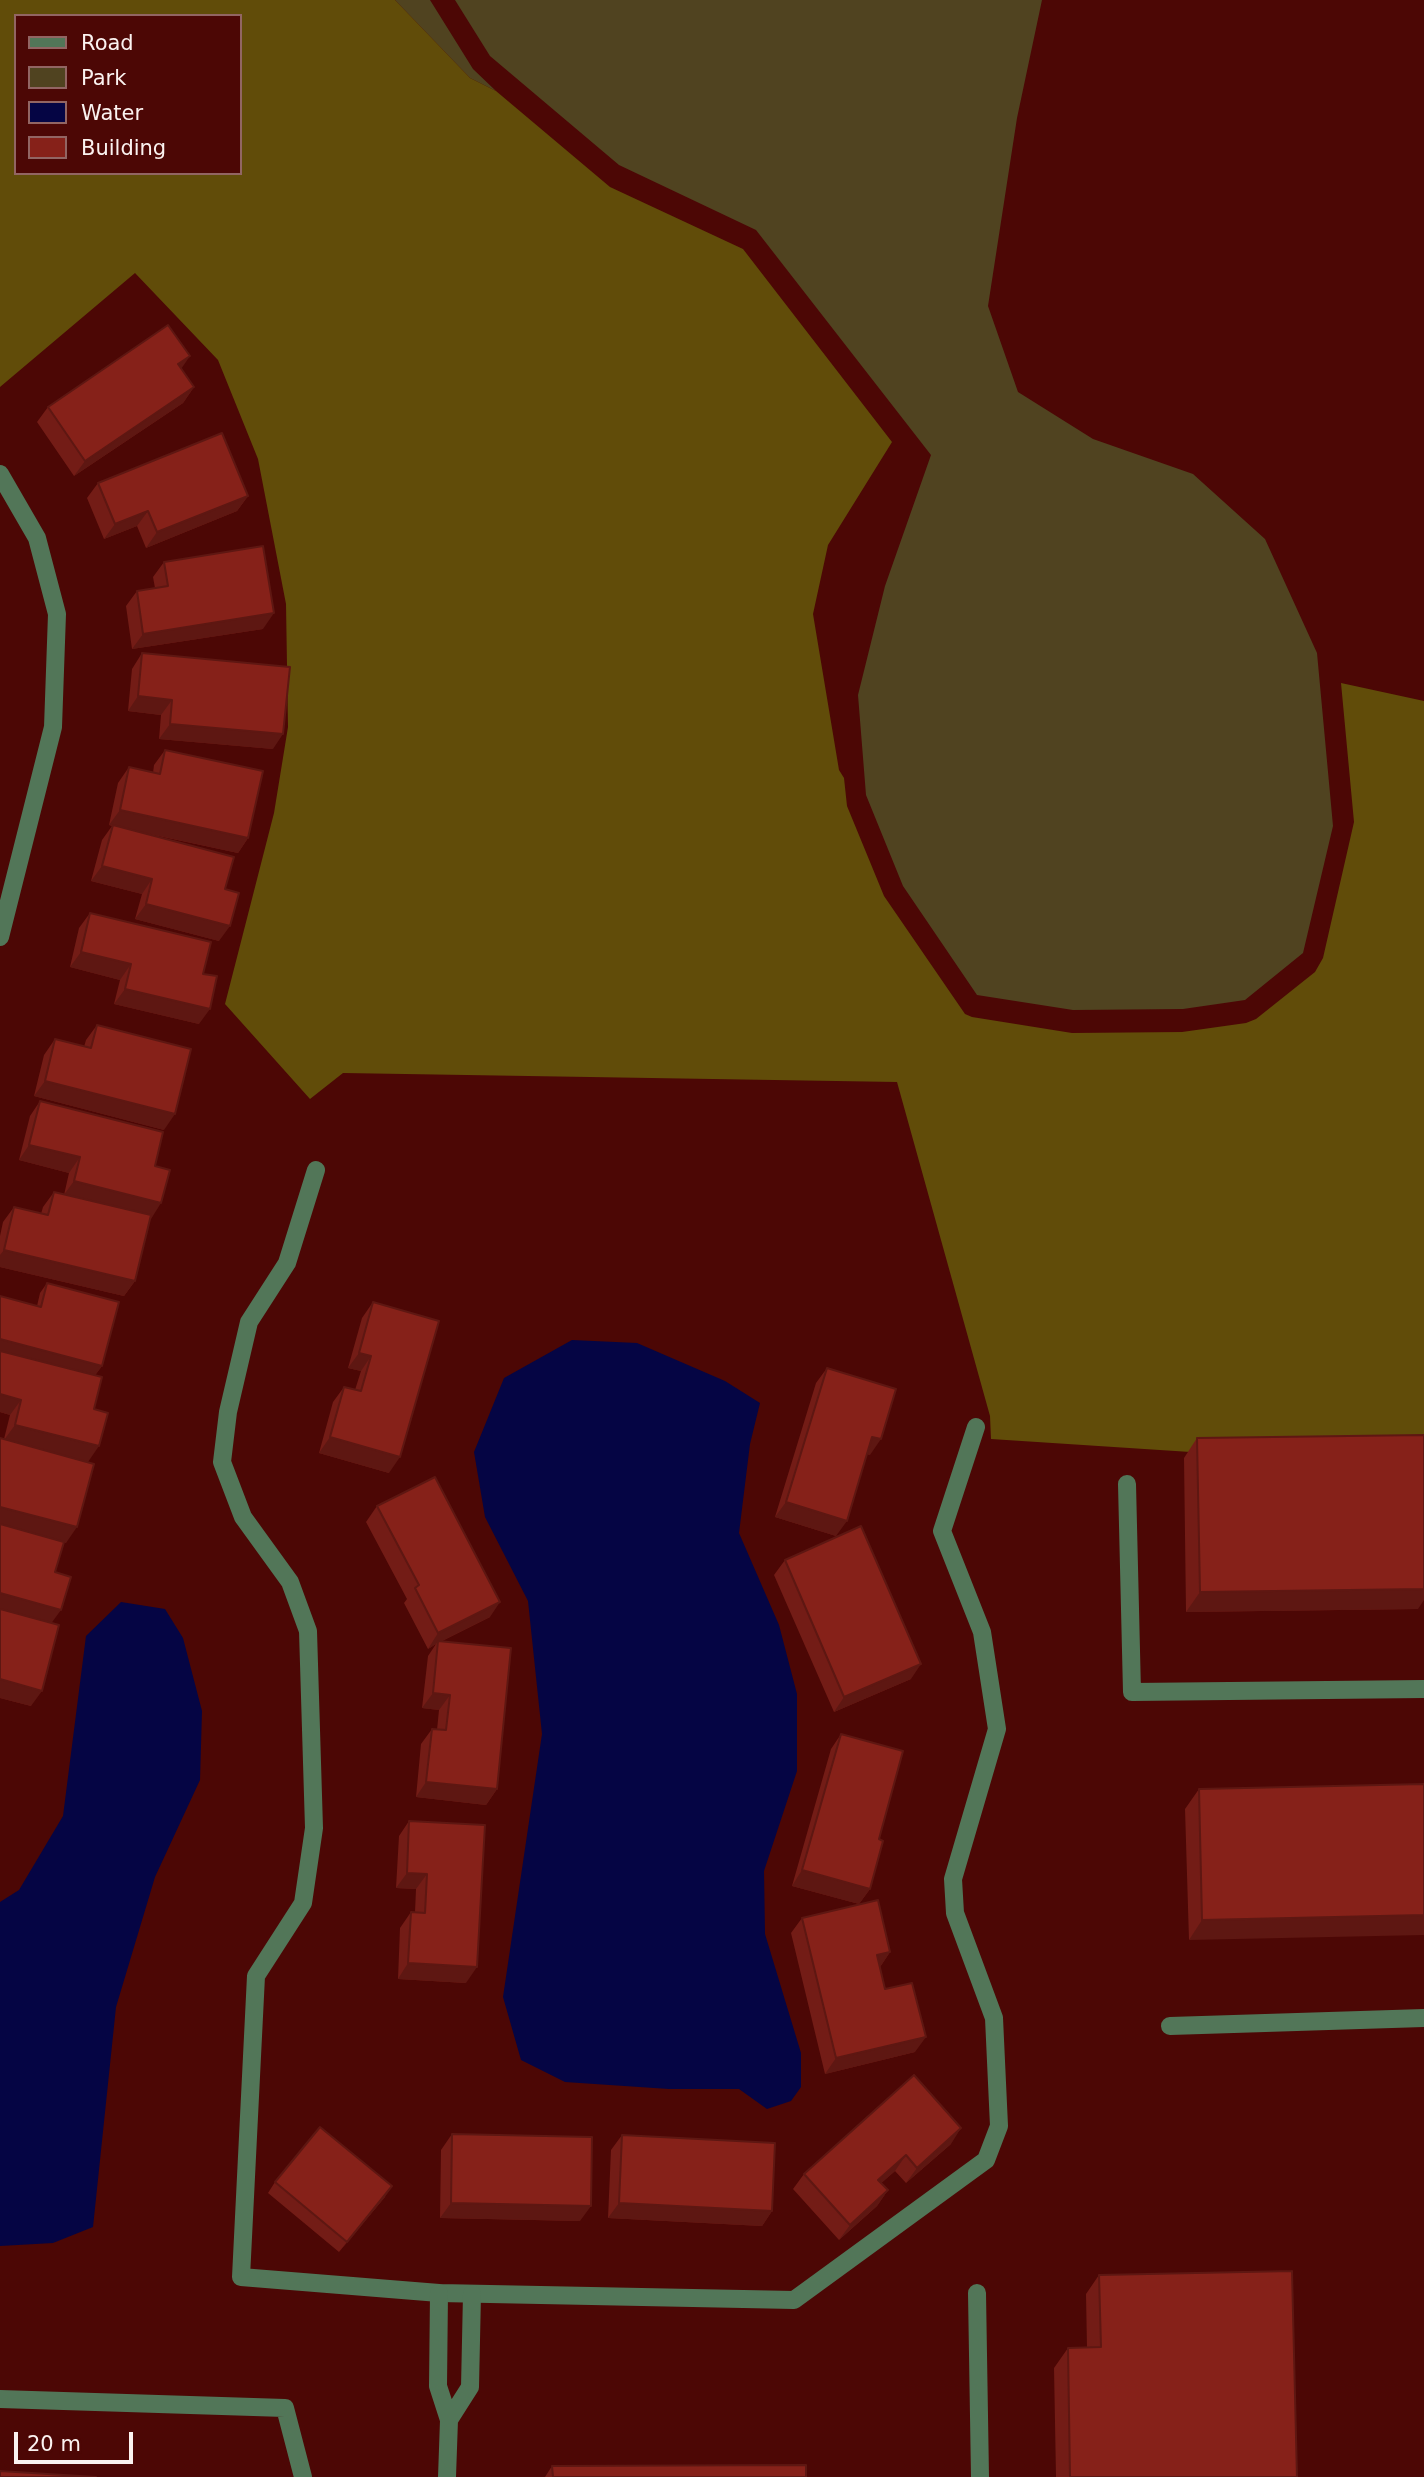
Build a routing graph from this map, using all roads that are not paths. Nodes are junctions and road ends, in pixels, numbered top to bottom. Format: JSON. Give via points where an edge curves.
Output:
{"nodes":[{"id":1,"x":0,"y":474,"type":"edge"},
{"id":2,"x":0,"y":937,"type":"edge"},
{"id":3,"x":316,"y":1170,"type":"dead end"},
{"id":4,"x":976,"y":1427,"type":"dead end"},
{"id":5,"x":1127,"y":1484,"type":"dead end"},
{"id":6,"x":1424,"y":1689,"type":"edge"},
{"id":7,"x":1424,"y":2018,"type":"edge"},
{"id":8,"x":1170,"y":2026,"type":"dead end"},
{"id":9,"x":439,"y":2293,"type":"junction"},
{"id":10,"x":977,"y":2293,"type":"dead end"},
{"id":11,"x":472,"y":2294,"type":"junction"},
{"id":12,"x":0,"y":2399,"type":"edge"},
{"id":13,"x":449,"y":2420,"type":"junction"},
{"id":14,"x":303,"y":2477,"type":"edge"},
{"id":15,"x":447,"y":2477,"type":"edge"},
{"id":16,"x":980,"y":2477,"type":"edge"}],
"edges":[{"from":1,"to":2,"type":"street","via":[[37,537],[57,614],[53,727]]},
{"from":3,"to":9,"type":"street","via":[[287,1264],[249,1322],[228,1412],[222,1462],[243,1517],[290,1582],[307,1631],[314,1828],[303,1903],[256,1976],[241,2277]]},
{"from":4,"to":11,"type":"street","via":[[942,1531],[982,1632],[997,1729],[953,1879],[954,1913],[993,2018],[999,2126],[986,2160],[794,2300]]},
{"from":5,"to":6,"type":"street","via":[[1132,1692]]},
{"from":7,"to":8,"type":"street"},
{"from":9,"to":11,"type":"street"},
{"from":9,"to":13,"type":"street","via":[[438,2386]]},
{"from":10,"to":16,"type":"street"},
{"from":11,"to":13,"type":"street","via":[[470,2387]]},
{"from":12,"to":14,"type":"street","via":[[285,2408]]},
{"from":13,"to":15,"type":"street"}]}
